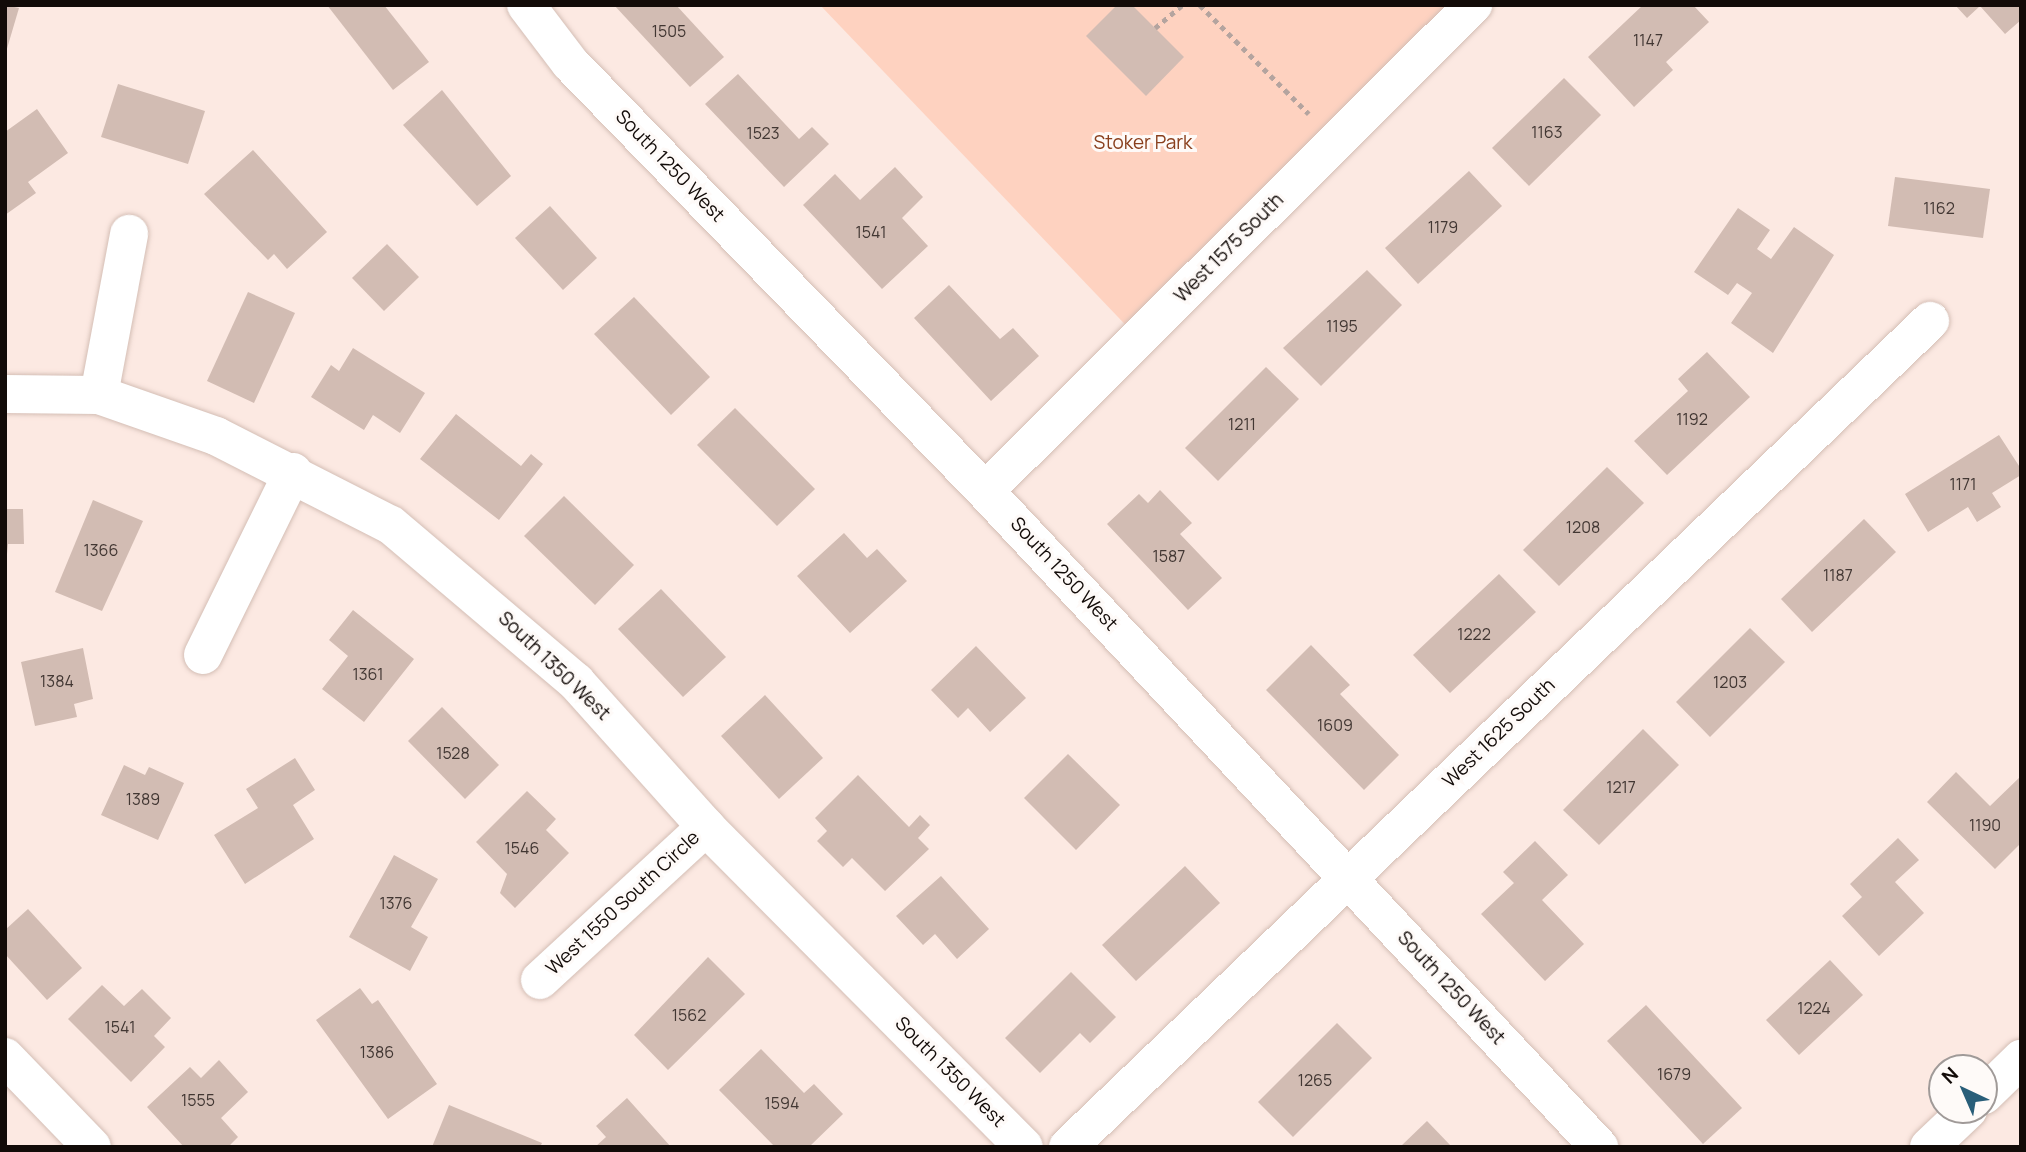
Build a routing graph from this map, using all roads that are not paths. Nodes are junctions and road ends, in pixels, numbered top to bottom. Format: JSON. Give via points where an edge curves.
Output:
{"nodes":[{"id":1,"x":526,"y":5,"type":"edge"},
{"id":2,"x":1474,"y":5,"type":"edge"},
{"id":3,"x":129,"y":234,"type":"dead end"},
{"id":4,"x":1930,"y":320,"type":"dead end"},
{"id":5,"x":5,"y":394,"type":"edge"},
{"id":6,"x":99,"y":395,"type":"junction"},
{"id":7,"x":293,"y":472,"type":"junction"},
{"id":8,"x":985,"y":491,"type":"junction"},
{"id":9,"x":203,"y":655,"type":"dead end"},
{"id":10,"x":706,"y":827,"type":"junction"},
{"id":11,"x":1348,"y":878,"type":"junction"},
{"id":12,"x":540,"y":980,"type":"dead end"},
{"id":13,"x":5,"y":1057,"type":"edge"},
{"id":14,"x":2021,"y":1059,"type":"edge"},
{"id":15,"x":1998,"y":1081,"type":"edge"},
{"id":16,"x":1953,"y":1124,"type":"edge"},
{"id":17,"x":92,"y":1147,"type":"edge"},
{"id":18,"x":1024,"y":1147,"type":"edge"},
{"id":19,"x":1068,"y":1147,"type":"edge"},
{"id":20,"x":1599,"y":1147,"type":"edge"},
{"id":21,"x":1929,"y":1147,"type":"edge"}],
"edges":[{"from":1,"to":8,"type":"street","name":"South 1250 West","via":[[570,63]]},
{"from":2,"to":8,"type":"street","name":"West 1575 South"},
{"from":3,"to":6,"type":"street"},
{"from":4,"to":11,"type":"street","name":"West 1625 South"},
{"from":5,"to":6,"type":"street","name":"South 1350 West"},
{"from":6,"to":7,"type":"street","name":"South 1350 West","via":[[216,436]]},
{"from":7,"to":9,"type":"street"},
{"from":7,"to":10,"type":"street","name":"South 1350 West","via":[[391,525],[482,597],[576,681]]},
{"from":8,"to":11,"type":"street","name":"South 1250 West"},
{"from":10,"to":12,"type":"street","name":"West 1550 South Circle"},
{"from":10,"to":18,"type":"street","name":"South 1350 West"},
{"from":11,"to":19,"type":"street","name":"West 1625 South"},
{"from":11,"to":20,"type":"street","name":"South 1250 West"},
{"from":13,"to":17,"type":"street"},
{"from":14,"to":15,"type":"street"},
{"from":16,"to":21,"type":"street"}]}
